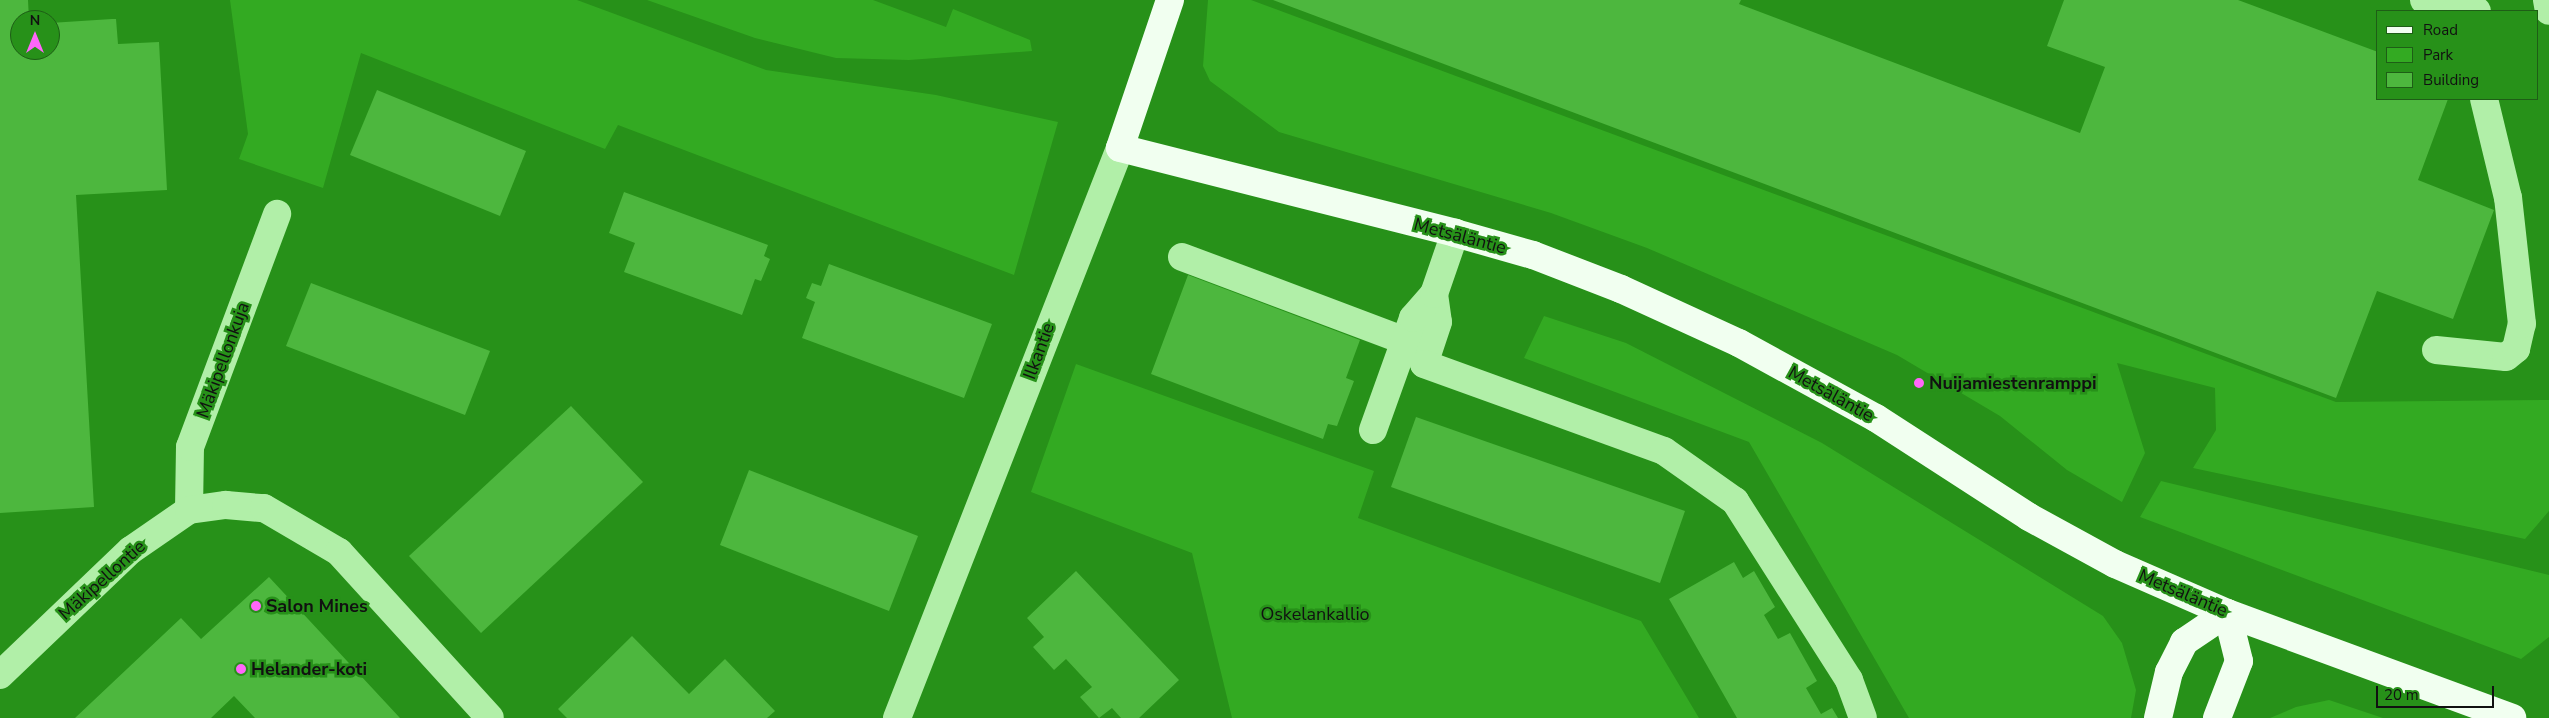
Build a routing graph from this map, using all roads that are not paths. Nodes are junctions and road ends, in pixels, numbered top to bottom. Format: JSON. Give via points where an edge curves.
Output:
{"nodes":[{"id":1,"x":1170,"y":0,"type":"edge"},
{"id":2,"x":2424,"y":0,"type":"edge"},
{"id":3,"x":2547,"y":0,"type":"edge"},
{"id":4,"x":2466,"y":8,"type":"edge"},
{"id":5,"x":2549,"y":11,"type":"edge"},
{"id":6,"x":2484,"y":100,"type":"edge"},
{"id":7,"x":1120,"y":148,"type":"junction"},
{"id":8,"x":277,"y":214,"type":"dead end"},
{"id":9,"x":1455,"y":233,"type":"junction"},
{"id":10,"x":1182,"y":257,"type":"dead end"},
{"id":11,"x":1434,"y":294,"type":"junction"},
{"id":12,"x":1405,"y":341,"type":"junction"},
{"id":13,"x":2436,"y":350,"type":"dead end"},
{"id":14,"x":1373,"y":430,"type":"dead end"},
{"id":15,"x":189,"y":510,"type":"junction"},
{"id":16,"x":2227,"y":613,"type":"junction"},
{"id":17,"x":0,"y":675,"type":"edge"},
{"id":18,"x":901,"y":710,"type":"edge"},
{"id":19,"x":490,"y":718,"type":"edge"},
{"id":20,"x":1863,"y":718,"type":"edge"},
{"id":21,"x":2158,"y":718,"type":"edge"},
{"id":22,"x":2217,"y":718,"type":"edge"},
{"id":23,"x":2512,"y":718,"type":"edge"}],
"edges":[{"from":1,"to":7,"type":"main road","name":"Ilkantie"},
{"from":2,"to":4,"type":"street"},
{"from":3,"to":5,"type":"street"},
{"from":6,"to":13,"type":"street","via":[[2508,198],[2522,324],[2516,349],[2506,357]]},
{"from":7,"to":9,"type":"main road","name":"Metsäläntie"},
{"from":7,"to":18,"type":"street","name":"Ilkantie"},
{"from":8,"to":15,"type":"street","name":"Mäkipellonkuja","via":[[190,447]]},
{"from":9,"to":11,"type":"street"},
{"from":9,"to":16,"type":"main road","name":"Metsäläntie","via":[[1533,255],[1621,289],[1739,343],[1876,418],[2029,516],[2115,564]]},
{"from":10,"to":12,"type":"street"},
{"from":11,"to":12,"type":"street","via":[[1413,318]]},
{"from":11,"to":20,"type":"street","via":[[1438,322],[1424,364],[1664,451],[1735,501],[1849,680]]},
{"from":12,"to":14,"type":"street"},
{"from":15,"to":17,"type":"street","name":"Mäkipellontie","via":[[131,550]]},
{"from":15,"to":19,"type":"street","name":"Mäkipellontie","via":[[226,505],[264,508],[324,541],[339,552]]},
{"from":16,"to":21,"type":"main road","via":[[2184,642],[2170,672]]},
{"from":16,"to":22,"type":"main road","via":[[2239,661]]},
{"from":16,"to":23,"type":"main road","name":"Metsäläntie"}]}
